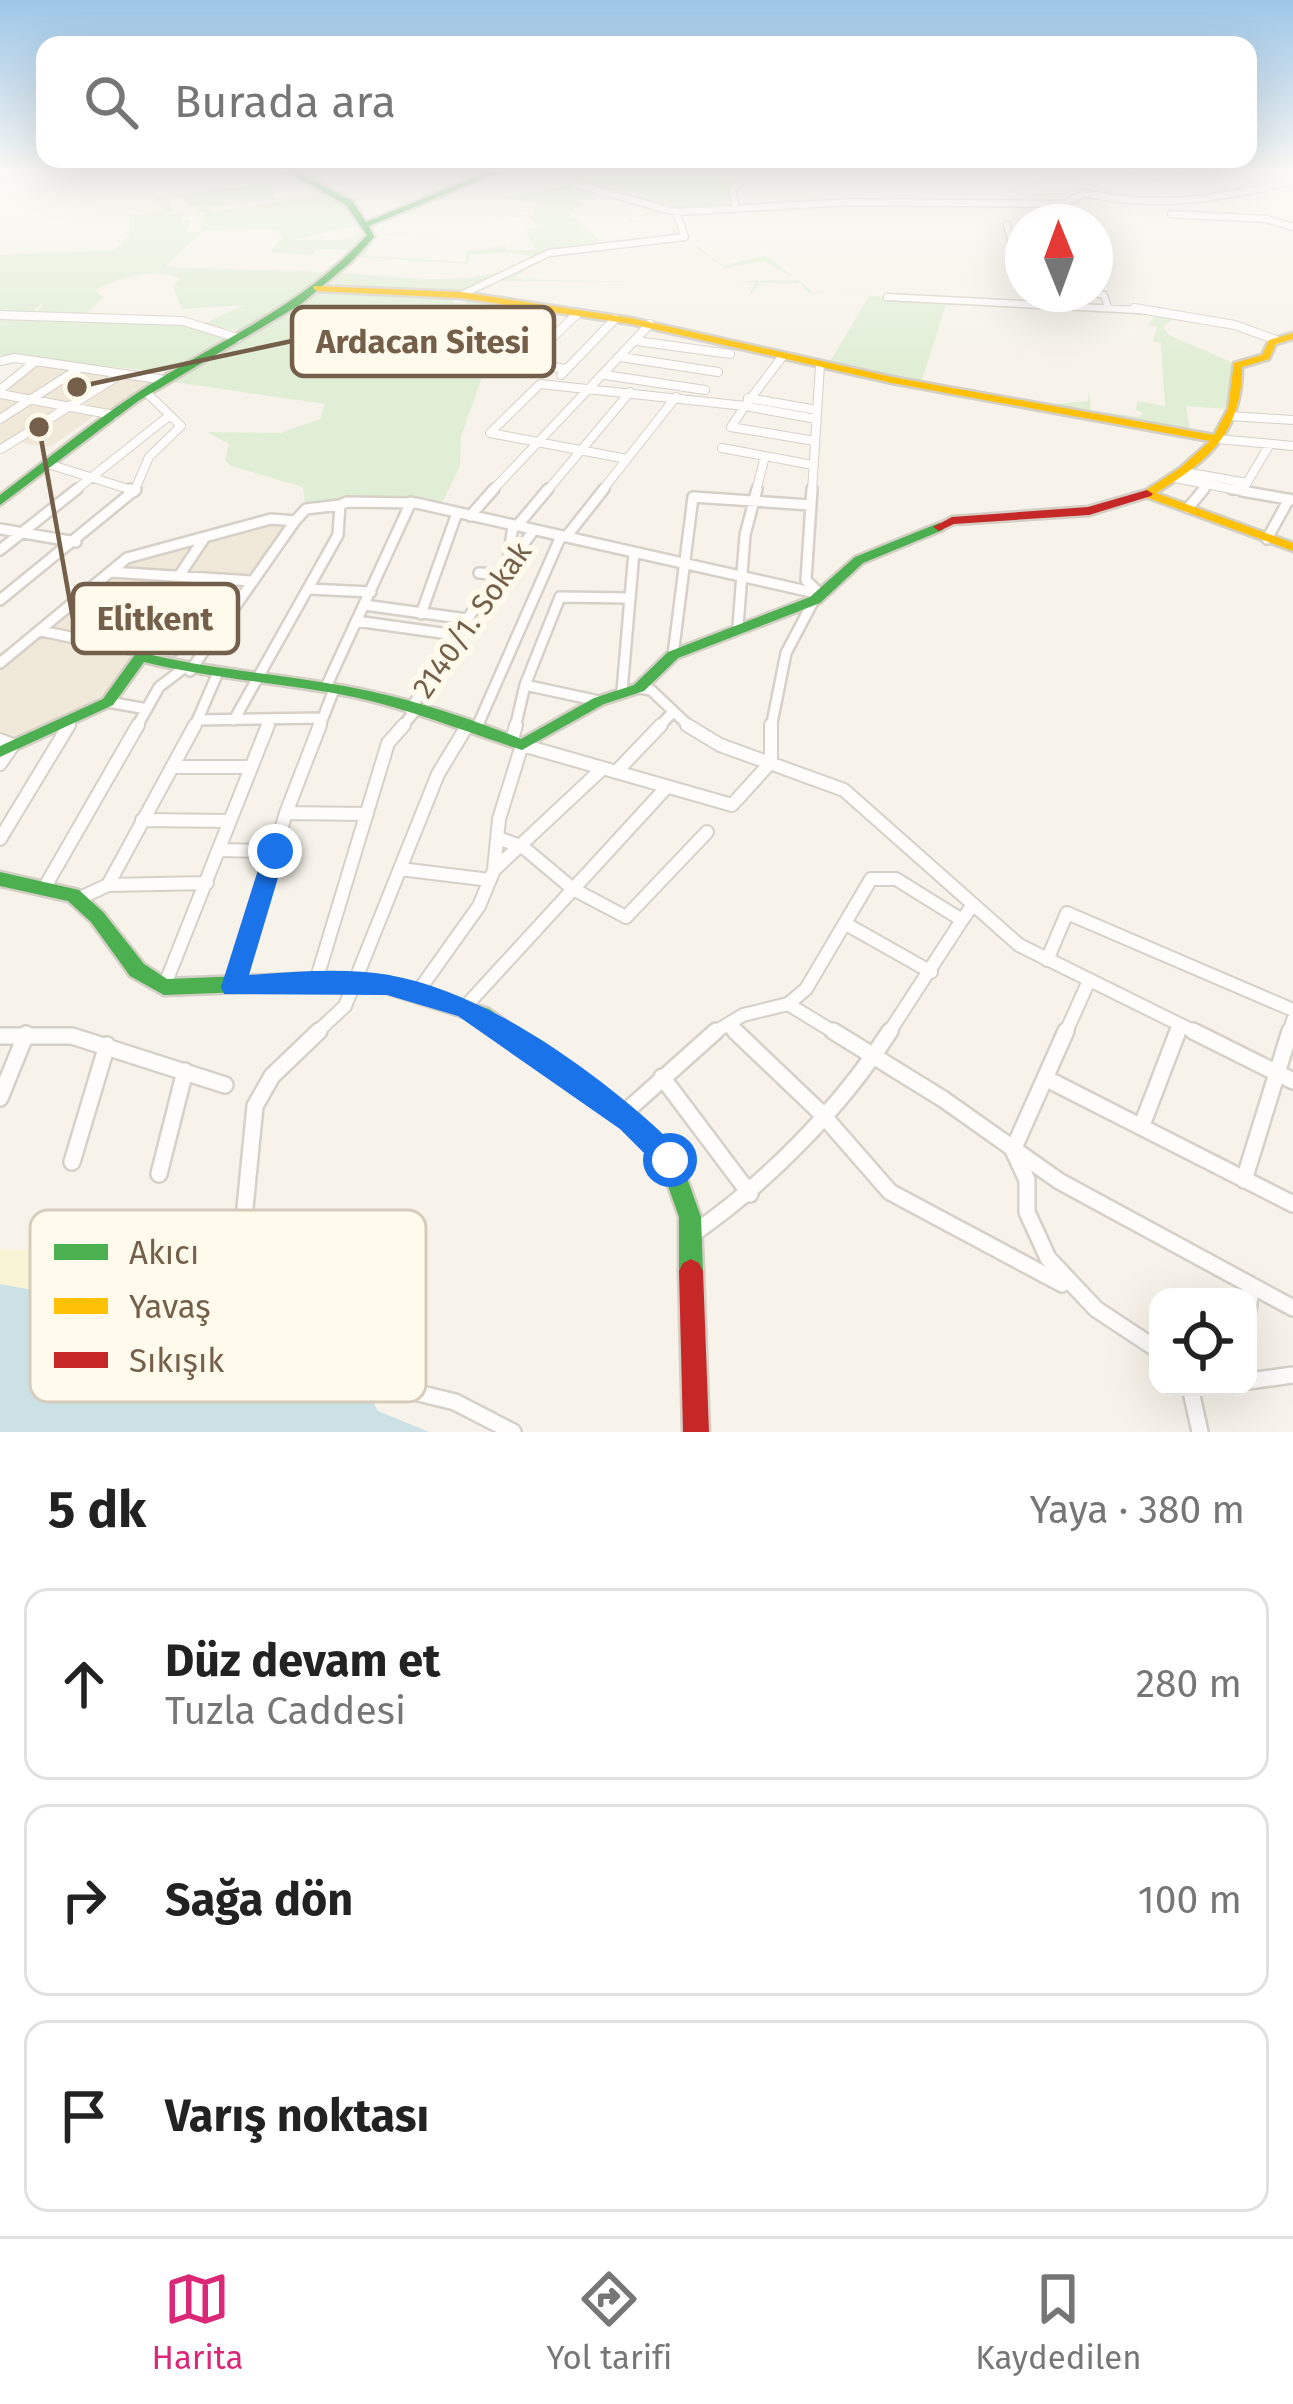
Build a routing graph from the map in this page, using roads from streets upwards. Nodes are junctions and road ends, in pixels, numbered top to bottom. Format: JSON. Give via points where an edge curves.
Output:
{"nodes":[{"id":1,"x":369,"y":237,"type":"edge"},
{"id":2,"x":685,"y":237,"type":"edge"},
{"id":3,"x":317,"y":288,"type":"junction"},
{"id":4,"x":461,"y":295,"type":"junction"},
{"id":5,"x":886,"y":297,"type":"dead end"},
{"id":6,"x":1005,"y":303,"type":"edge"},
{"id":7,"x":1113,"y":309,"type":"edge"},
{"id":8,"x":577,"y":314,"type":"junction"},
{"id":9,"x":0,"y":315,"type":"edge"},
{"id":10,"x":615,"y":319,"type":"junction"},
{"id":11,"x":650,"y":324,"type":"junction"},
{"id":12,"x":238,"y":338,"type":"junction"},
{"id":13,"x":1284,"y":338,"type":"edge"},
{"id":14,"x":637,"y":340,"type":"junction"},
{"id":15,"x":734,"y":349,"type":"junction"},
{"id":16,"x":621,"y":357,"type":"junction"},
{"id":17,"x":782,"y":357,"type":"junction"},
{"id":18,"x":0,"y":361,"type":"edge"},
{"id":19,"x":36,"y":362,"type":"junction"},
{"id":20,"x":820,"y":365,"type":"junction"},
{"id":21,"x":80,"y":368,"type":"junction"},
{"id":22,"x":565,"y":370,"type":"junction"},
{"id":23,"x":718,"y":372,"type":"junction"},
{"id":24,"x":122,"y":374,"type":"junction"},
{"id":25,"x":165,"y":380,"type":"junction"},
{"id":26,"x":598,"y":381,"type":"junction"},
{"id":27,"x":555,"y":382,"type":"junction"},
{"id":28,"x":0,"y":392,"type":"edge"},
{"id":29,"x":146,"y":392,"type":"junction"},
{"id":30,"x":630,"y":392,"type":"junction"},
{"id":31,"x":704,"y":395,"type":"junction"},
{"id":32,"x":676,"y":397,"type":"junction"},
{"id":33,"x":32,"y":400,"type":"junction"},
{"id":34,"x":747,"y":402,"type":"junction"},
{"id":35,"x":68,"y":407,"type":"junction"},
{"id":36,"x":817,"y":415,"type":"junction"},
{"id":37,"x":114,"y":416,"type":"junction"},
{"id":38,"x":170,"y":416,"type":"junction"},
{"id":39,"x":1230,"y":416,"type":"junction"},
{"id":40,"x":0,"y":418,"type":"edge"},
{"id":41,"x":1293,"y":421,"type":"edge"},
{"id":42,"x":761,"y":432,"type":"junction"},
{"id":43,"x":1218,"y":439,"type":"junction"},
{"id":44,"x":815,"y":441,"type":"junction"},
{"id":45,"x":536,"y":442,"type":"junction"},
{"id":46,"x":1270,"y":444,"type":"junction"},
{"id":47,"x":1293,"y":446,"type":"edge"},
{"id":48,"x":1,"y":448,"type":"edge"},
{"id":49,"x":722,"y":448,"type":"dead end"},
{"id":50,"x":581,"y":450,"type":"junction"},
{"id":51,"x":750,"y":454,"type":"junction"},
{"id":52,"x":765,"y":456,"type":"junction"},
{"id":53,"x":627,"y":459,"type":"junction"},
{"id":54,"x":56,"y":465,"type":"junction"},
{"id":55,"x":813,"y":465,"type":"junction"},
{"id":56,"x":93,"y":474,"type":"junction"},
{"id":57,"x":1180,"y":475,"type":"junction"},
{"id":58,"x":699,"y":483,"type":"dead end"},
{"id":59,"x":1207,"y":485,"type":"junction"},
{"id":60,"x":1245,"y":487,"type":"junction"},
{"id":61,"x":135,"y":491,"type":"junction"},
{"id":62,"x":1147,"y":494,"type":"junction"},
{"id":63,"x":693,"y":497,"type":"junction"},
{"id":64,"x":1291,"y":499,"type":"edge"},
{"id":65,"x":0,"y":501,"type":"edge"},
{"id":66,"x":753,"y":501,"type":"junction"},
{"id":67,"x":412,"y":502,"type":"junction"},
{"id":68,"x":340,"y":505,"type":"junction"},
{"id":69,"x":810,"y":505,"type":"junction"},
{"id":70,"x":1188,"y":508,"type":"junction"},
{"id":71,"x":458,"y":513,"type":"junction"},
{"id":72,"x":470,"y":516,"type":"junction"},
{"id":73,"x":295,"y":521,"type":"junction"},
{"id":74,"x":515,"y":526,"type":"junction"},
{"id":75,"x":0,"y":529,"type":"edge"},
{"id":76,"x":534,"y":530,"type":"junction"},
{"id":77,"x":21,"y":533,"type":"junction"},
{"id":78,"x":564,"y":536,"type":"junction"},
{"id":79,"x":205,"y":537,"type":"junction"},
{"id":80,"x":1267,"y":539,"type":"junction"},
{"id":81,"x":76,"y":542,"type":"junction"},
{"id":82,"x":1293,"y":547,"type":"edge"},
{"id":83,"x":521,"y":548,"type":"junction"},
{"id":84,"x":0,"y":550,"type":"edge"},
{"id":85,"x":634,"y":552,"type":"junction"},
{"id":86,"x":552,"y":554,"type":"junction"},
{"id":87,"x":508,"y":562,"type":"junction"},
{"id":88,"x":681,"y":562,"type":"junction"},
{"id":89,"x":111,"y":572,"type":"junction"},
{"id":90,"x":479,"y":573,"type":"dead end"},
{"id":91,"x":499,"y":574,"type":"junction"},
{"id":92,"x":740,"y":575,"type":"junction"},
{"id":93,"x":179,"y":576,"type":"junction"},
{"id":94,"x":224,"y":580,"type":"junction"},
{"id":95,"x":252,"y":581,"type":"junction"},
{"id":96,"x":309,"y":589,"type":"junction"},
{"id":97,"x":371,"y":592,"type":"junction"},
{"id":98,"x":818,"y":597,"type":"junction"},
{"id":99,"x":630,"y":598,"type":"junction"},
{"id":100,"x":0,"y":600,"type":"edge"},
{"id":101,"x":364,"y":605,"type":"junction"},
{"id":102,"x":422,"y":614,"type":"junction"},
{"id":103,"x":467,"y":619,"type":"junction"},
{"id":104,"x":356,"y":621,"type":"junction"},
{"id":105,"x":738,"y":626,"type":"junction"},
{"id":106,"x":41,"y":631,"type":"junction"},
{"id":107,"x":456,"y":634,"type":"junction"},
{"id":108,"x":144,"y":652,"type":"junction"},
{"id":109,"x":674,"y":655,"type":"junction"},
{"id":110,"x":0,"y":663,"type":"edge"},
{"id":111,"x":187,"y":670,"type":"junction"},
{"id":112,"x":216,"y":677,"type":"junction"},
{"id":113,"x":256,"y":680,"type":"junction"},
{"id":114,"x":525,"y":685,"type":"junction"},
{"id":115,"x":330,"y":690,"type":"junction"},
{"id":116,"x":631,"y":690,"type":"junction"},
{"id":117,"x":108,"y":701,"type":"junction"},
{"id":118,"x":599,"y":701,"type":"junction"},
{"id":119,"x":146,"y":709,"type":"junction"},
{"id":120,"x":412,"y":710,"type":"junction"},
{"id":121,"x":671,"y":714,"type":"junction"},
{"id":122,"x":73,"y":718,"type":"junction"},
{"id":123,"x":321,"y":718,"type":"junction"},
{"id":124,"x":270,"y":719,"type":"junction"},
{"id":125,"x":198,"y":720,"type":"junction"},
{"id":126,"x":234,"y":720,"type":"junction"},
{"id":127,"x":472,"y":726,"type":"junction"},
{"id":128,"x":517,"y":743,"type":"junction"},
{"id":129,"x":4,"y":746,"type":"edge"},
{"id":130,"x":771,"y":762,"type":"junction"},
{"id":131,"x":0,"y":764,"type":"edge"},
{"id":132,"x":172,"y":767,"type":"junction"},
{"id":133,"x":250,"y":767,"type":"junction"},
{"id":134,"x":609,"y":770,"type":"junction"},
{"id":135,"x":665,"y":789,"type":"junction"},
{"id":136,"x":286,"y":813,"type":"junction"},
{"id":137,"x":367,"y":814,"type":"junction"},
{"id":138,"x":142,"y":820,"type":"junction"},
{"id":139,"x":230,"y":821,"type":"junction"},
{"id":140,"x":707,"y":832,"type":"dead end"},
{"id":141,"x":0,"y":838,"type":"edge"},
{"id":142,"x":498,"y":838,"type":"junction"},
{"id":143,"x":523,"y":847,"type":"junction"},
{"id":144,"x":219,"y":850,"type":"junction"},
{"id":145,"x":275,"y":851,"type":"junction"},
{"id":146,"x":400,"y":869,"type":"junction"},
{"id":147,"x":492,"y":875,"type":"junction"},
{"id":148,"x":0,"y":879,"type":"edge"},
{"id":149,"x":207,"y":883,"type":"junction"},
{"id":150,"x":46,"y":885,"type":"junction"},
{"id":151,"x":108,"y":885,"type":"junction"},
{"id":152,"x":573,"y":889,"type":"junction"},
{"id":153,"x":80,"y":898,"type":"junction"},
{"id":154,"x":972,"y":905,"type":"junction"},
{"id":155,"x":962,"y":920,"type":"junction"},
{"id":156,"x":846,"y":924,"type":"junction"},
{"id":157,"x":1047,"y":960,"type":"junction"},
{"id":158,"x":931,"y":972,"type":"junction"},
{"id":159,"x":316,"y":981,"type":"junction"},
{"id":160,"x":1088,"y":983,"type":"junction"},
{"id":161,"x":357,"y":984,"type":"junction"},
{"id":162,"x":164,"y":986,"type":"junction"},
{"id":163,"x":233,"y":987,"type":"junction"},
{"id":164,"x":417,"y":993,"type":"junction"},
{"id":165,"x":788,"y":1004,"type":"junction"},
{"id":166,"x":465,"y":1007,"type":"junction"},
{"id":167,"x":1293,"y":1010,"type":"edge"},
{"id":168,"x":1293,"y":1020,"type":"edge"},
{"id":169,"x":728,"y":1025,"type":"junction"},
{"id":170,"x":1180,"y":1027,"type":"junction"},
{"id":171,"x":26,"y":1034,"type":"junction"},
{"id":172,"x":0,"y":1036,"type":"edge"},
{"id":173,"x":107,"y":1045,"type":"junction"},
{"id":174,"x":872,"y":1059,"type":"junction"},
{"id":175,"x":184,"y":1071,"type":"junction"},
{"id":176,"x":1275,"y":1073,"type":"junction"},
{"id":177,"x":662,"y":1077,"type":"junction"},
{"id":178,"x":1047,"y":1079,"type":"junction"},
{"id":179,"x":1293,"y":1081,"type":"edge"},
{"id":180,"x":225,"y":1084,"type":"dead end"},
{"id":181,"x":0,"y":1098,"type":"edge"},
{"id":182,"x":821,"y":1113,"type":"junction"},
{"id":183,"x":622,"y":1115,"type":"junction"},
{"id":184,"x":1142,"y":1125,"type":"junction"},
{"id":185,"x":1012,"y":1150,"type":"junction"},
{"id":186,"x":72,"y":1162,"type":"dead end"},
{"id":187,"x":159,"y":1174,"type":"dead end"},
{"id":188,"x":1244,"y":1180,"type":"junction"},
{"id":189,"x":750,"y":1193,"type":"junction"},
{"id":190,"x":1293,"y":1204,"type":"edge"},
{"id":191,"x":245,"y":1210,"type":"edge"},
{"id":192,"x":692,"y":1234,"type":"junction"},
{"id":193,"x":1065,"y":1285,"type":"junction"},
{"id":194,"x":1249,"y":1288,"type":"edge"},
{"id":195,"x":1257,"y":1292,"type":"edge"},
{"id":196,"x":1293,"y":1308,"type":"edge"},
{"id":197,"x":1149,"y":1344,"type":"edge"},
{"id":198,"x":1293,"y":1375,"type":"edge"},
{"id":199,"x":1257,"y":1380,"type":"edge"},
{"id":200,"x":426,"y":1395,"type":"edge"},
{"id":201,"x":1192,"y":1396,"type":"edge"},
{"id":202,"x":513,"y":1432,"type":"edge"},
{"id":203,"x":696,"y":1432,"type":"edge"},
{"id":204,"x":1200,"y":1432,"type":"edge"}],
"edges":[{"from":1,"to":3,"type":"street"},
{"from":2,"to":4,"type":"street","via":[[549,253]]},
{"from":3,"to":4,"type":"street"},
{"from":3,"to":12,"type":"street"},
{"from":4,"to":8,"type":"street"},
{"from":5,"to":6,"type":"street"},
{"from":7,"to":13,"type":"street","via":[[1219,320]]},
{"from":8,"to":10,"type":"street"},
{"from":8,"to":22,"type":"street","via":[[527,362]]},
{"from":9,"to":12,"type":"street","via":[[183,321]]},
{"from":10,"to":11,"type":"street"},
{"from":10,"to":22,"type":"street"},
{"from":11,"to":14,"type":"street"},
{"from":11,"to":15,"type":"street"},
{"from":12,"to":25,"type":"street"},
{"from":13,"to":39,"type":"street","via":[[1266,357],[1237,365],[1243,395]]},
{"from":14,"to":15,"type":"street"},
{"from":14,"to":16,"type":"street"},
{"from":15,"to":17,"type":"street"},
{"from":15,"to":23,"type":"street"},
{"from":16,"to":23,"type":"street"},
{"from":16,"to":26,"type":"street"},
{"from":17,"to":20,"type":"street"},
{"from":17,"to":34,"type":"street"},
{"from":18,"to":19,"type":"street"},
{"from":19,"to":21,"type":"street"},
{"from":19,"to":28,"type":"street"},
{"from":20,"to":36,"type":"street"},
{"from":20,"to":43,"type":"street"},
{"from":21,"to":24,"type":"street"},
{"from":21,"to":33,"type":"street"},
{"from":22,"to":27,"type":"street"},
{"from":23,"to":31,"type":"street"},
{"from":24,"to":25,"type":"street"},
{"from":24,"to":35,"type":"street"},
{"from":25,"to":29,"type":"street"},
{"from":26,"to":27,"type":"street"},
{"from":26,"to":30,"type":"street"},
{"from":26,"to":31,"type":"street"},
{"from":26,"to":45,"type":"street"},
{"from":27,"to":45,"type":"street","via":[[540,384],[490,433]]},
{"from":28,"to":33,"type":"street"},
{"from":29,"to":37,"type":"street"},
{"from":29,"to":38,"type":"street"},
{"from":30,"to":32,"type":"street"},
{"from":30,"to":50,"type":"street"},
{"from":31,"to":32,"type":"street"},
{"from":31,"to":34,"type":"street"},
{"from":32,"to":53,"type":"street"},
{"from":33,"to":35,"type":"street"},
{"from":33,"to":40,"type":"street"},
{"from":34,"to":36,"type":"street"},
{"from":34,"to":42,"type":"street","via":[[731,427]]},
{"from":35,"to":37,"type":"street"},
{"from":35,"to":48,"type":"street"},
{"from":36,"to":44,"type":"street"},
{"from":37,"to":54,"type":"street"},
{"from":38,"to":56,"type":"street"},
{"from":38,"to":61,"type":"street","via":[[181,426],[149,457]]},
{"from":39,"to":41,"type":"street"},
{"from":39,"to":43,"type":"street"},
{"from":42,"to":44,"type":"street"},
{"from":42,"to":51,"type":"street"},
{"from":43,"to":46,"type":"street"},
{"from":43,"to":57,"type":"street","via":[[1209,457]]},
{"from":44,"to":55,"type":"street"},
{"from":45,"to":50,"type":"street"},
{"from":45,"to":72,"type":"street"},
{"from":46,"to":47,"type":"street"},
{"from":46,"to":60,"type":"street"},
{"from":49,"to":51,"type":"street"},
{"from":50,"to":53,"type":"street"},
{"from":50,"to":74,"type":"street"},
{"from":51,"to":52,"type":"street"},
{"from":52,"to":55,"type":"street"},
{"from":52,"to":66,"type":"street"},
{"from":53,"to":78,"type":"street"},
{"from":54,"to":56,"type":"street"},
{"from":54,"to":65,"type":"street"},
{"from":55,"to":69,"type":"street"},
{"from":56,"to":61,"type":"street"},
{"from":56,"to":77,"type":"street"},
{"from":57,"to":59,"type":"street"},
{"from":57,"to":60,"type":"street"},
{"from":57,"to":62,"type":"street"},
{"from":58,"to":63,"type":"street"},
{"from":59,"to":60,"type":"street"},
{"from":59,"to":70,"type":"street"},
{"from":60,"to":64,"type":"street"},
{"from":61,"to":81,"type":"street"},
{"from":62,"to":70,"type":"street"},
{"from":62,"to":98,"type":"street","via":[[1089,511],[952,521],[859,560]]},
{"from":63,"to":66,"type":"street"},
{"from":63,"to":88,"type":"street"},
{"from":64,"to":80,"type":"street"},
{"from":66,"to":69,"type":"street"},
{"from":66,"to":92,"type":"street"},
{"from":67,"to":68,"type":"street"},
{"from":67,"to":71,"type":"street"},
{"from":67,"to":97,"type":"street","via":[[398,516]]},
{"from":68,"to":73,"type":"street","via":[[306,508]]},
{"from":68,"to":96,"type":"street","via":[[338,535]]},
{"from":69,"to":98,"type":"street","via":[[806,580]]},
{"from":70,"to":80,"type":"street"},
{"from":71,"to":72,"type":"street"},
{"from":71,"to":102,"type":"street"},
{"from":72,"to":74,"type":"street"},
{"from":73,"to":79,"type":"street","via":[[271,519]]},
{"from":73,"to":95,"type":"street"},
{"from":74,"to":76,"type":"street"},
{"from":74,"to":87,"type":"street"},
{"from":75,"to":77,"type":"street"},
{"from":76,"to":78,"type":"street"},
{"from":76,"to":83,"type":"street","name":"2140/1. Sokak"},
{"from":77,"to":81,"type":"street"},
{"from":77,"to":84,"type":"street"},
{"from":78,"to":85,"type":"street"},
{"from":78,"to":86,"type":"street"},
{"from":79,"to":89,"type":"street","via":[[128,558]]},
{"from":79,"to":93,"type":"street"},
{"from":80,"to":82,"type":"street"},
{"from":81,"to":100,"type":"street"},
{"from":83,"to":86,"type":"street"},
{"from":83,"to":87,"type":"street","name":"2140/1. Sokak"},
{"from":85,"to":88,"type":"street"},
{"from":85,"to":99,"type":"street"},
{"from":86,"to":127,"type":"street"},
{"from":87,"to":91,"type":"street","name":"2140/1. Sokak"},
{"from":88,"to":92,"type":"street"},
{"from":88,"to":109,"type":"street"},
{"from":89,"to":93,"type":"street"},
{"from":89,"to":106,"type":"street"},
{"from":90,"to":91,"type":"street"},
{"from":91,"to":103,"type":"street","name":"2140/1. Sokak"},
{"from":92,"to":98,"type":"street"},
{"from":92,"to":105,"type":"street"},
{"from":93,"to":94,"type":"street"},
{"from":94,"to":95,"type":"street"},
{"from":94,"to":108,"type":"street","via":[[172,651]]},
{"from":95,"to":111,"type":"street"},
{"from":96,"to":97,"type":"street"},
{"from":96,"to":113,"type":"street"},
{"from":97,"to":101,"type":"street"},
{"from":98,"to":105,"type":"street"},
{"from":98,"to":130,"type":"street","via":[[782,660]]},
{"from":99,"to":114,"type":"street","via":[[560,597]]},
{"from":99,"to":116,"type":"street"},
{"from":101,"to":102,"type":"street"},
{"from":101,"to":104,"type":"street"},
{"from":102,"to":103,"type":"street"},
{"from":103,"to":107,"type":"street","name":"2140/1. Sokak"},
{"from":104,"to":107,"type":"street"},
{"from":104,"to":115,"type":"street"},
{"from":105,"to":109,"type":"street"},
{"from":106,"to":108,"type":"street"},
{"from":106,"to":110,"type":"street"},
{"from":107,"to":120,"type":"street","name":"2140/1. Sokak"},
{"from":108,"to":111,"type":"street"},
{"from":108,"to":117,"type":"street"},
{"from":109,"to":116,"type":"street"},
{"from":111,"to":112,"type":"street"},
{"from":111,"to":119,"type":"street","via":[[166,679]]},
{"from":112,"to":113,"type":"street"},
{"from":112,"to":125,"type":"street"},
{"from":113,"to":115,"type":"street"},
{"from":113,"to":126,"type":"street"},
{"from":114,"to":118,"type":"street"},
{"from":114,"to":128,"type":"street"},
{"from":115,"to":120,"type":"street"},
{"from":115,"to":123,"type":"street"},
{"from":116,"to":118,"type":"street"},
{"from":116,"to":121,"type":"street","via":[[651,690]]},
{"from":117,"to":119,"type":"street"},
{"from":117,"to":122,"type":"street"},
{"from":118,"to":128,"type":"street"},
{"from":119,"to":150,"type":"street"},
{"from":120,"to":127,"type":"street"},
{"from":120,"to":137,"type":"street","name":"2140/1. Sokak","via":[[388,743]]},
{"from":121,"to":130,"type":"street","via":[[726,752]]},
{"from":121,"to":134,"type":"street"},
{"from":122,"to":129,"type":"street"},
{"from":122,"to":141,"type":"street"},
{"from":123,"to":124,"type":"street"},
{"from":123,"to":136,"type":"street"},
{"from":124,"to":126,"type":"street"},
{"from":124,"to":133,"type":"street"},
{"from":125,"to":126,"type":"street"},
{"from":125,"to":132,"type":"street"},
{"from":127,"to":128,"type":"street"},
{"from":127,"to":146,"type":"street","via":[[438,774]]},
{"from":128,"to":134,"type":"street"},
{"from":128,"to":142,"type":"street"},
{"from":129,"to":131,"type":"street"},
{"from":130,"to":135,"type":"street","via":[[732,805]]},
{"from":130,"to":154,"type":"street","via":[[819,776],[856,799]]},
{"from":132,"to":133,"type":"street"},
{"from":132,"to":138,"type":"street"},
{"from":133,"to":139,"type":"street"},
{"from":134,"to":135,"type":"street"},
{"from":134,"to":143,"type":"street"},
{"from":135,"to":152,"type":"street"},
{"from":136,"to":137,"type":"street"},
{"from":136,"to":145,"type":"street"},
{"from":137,"to":159,"type":"street","name":"2140/1. Sokak"},
{"from":138,"to":139,"type":"street"},
{"from":138,"to":151,"type":"street"},
{"from":139,"to":144,"type":"street"},
{"from":140,"to":152,"type":"street","via":[[629,916]]},
{"from":142,"to":143,"type":"street"},
{"from":142,"to":147,"type":"street"},
{"from":143,"to":147,"type":"street"},
{"from":143,"to":152,"type":"street"},
{"from":144,"to":145,"type":"street"},
{"from":144,"to":149,"type":"street"},
{"from":145,"to":163,"type":"street"},
{"from":146,"to":147,"type":"street"},
{"from":146,"to":161,"type":"street"},
{"from":147,"to":164,"type":"street"},
{"from":148,"to":150,"type":"street"},
{"from":149,"to":151,"type":"street"},
{"from":149,"to":162,"type":"street"},
{"from":150,"to":153,"type":"street"},
{"from":151,"to":153,"type":"street"},
{"from":152,"to":166,"type":"street"},
{"from":153,"to":162,"type":"street","via":[[146,981]]},
{"from":154,"to":155,"type":"street"},
{"from":154,"to":157,"type":"street"},
{"from":155,"to":156,"type":"street","via":[[879,876],[866,884]]},
{"from":155,"to":158,"type":"street"},
{"from":156,"to":158,"type":"street"},
{"from":156,"to":165,"type":"street"},
{"from":157,"to":160,"type":"street"},
{"from":157,"to":167,"type":"street","via":[[1067,913]]},
{"from":158,"to":174,"type":"street"},
{"from":159,"to":161,"type":"street"},
{"from":159,"to":163,"type":"street"},
{"from":160,"to":170,"type":"street"},
{"from":160,"to":178,"type":"street"},
{"from":161,"to":164,"type":"street"},
{"from":161,"to":191,"type":"street","via":[[345,1006],[272,1076],[255,1106]]},
{"from":162,"to":163,"type":"street"},
{"from":164,"to":166,"type":"street"},
{"from":165,"to":169,"type":"street"},
{"from":165,"to":174,"type":"street"},
{"from":166,"to":183,"type":"street"},
{"from":168,"to":176,"type":"street"},
{"from":169,"to":177,"type":"street"},
{"from":169,"to":182,"type":"street"},
{"from":170,"to":176,"type":"street"},
{"from":170,"to":184,"type":"street"},
{"from":171,"to":172,"type":"street"},
{"from":171,"to":173,"type":"street"},
{"from":171,"to":181,"type":"street"},
{"from":173,"to":175,"type":"street"},
{"from":173,"to":186,"type":"street"},
{"from":174,"to":182,"type":"street"},
{"from":174,"to":185,"type":"street"},
{"from":175,"to":180,"type":"street"},
{"from":175,"to":187,"type":"street"},
{"from":176,"to":179,"type":"street"},
{"from":176,"to":188,"type":"street"},
{"from":177,"to":183,"type":"street"},
{"from":177,"to":189,"type":"street"},
{"from":178,"to":184,"type":"street"},
{"from":178,"to":185,"type":"street"},
{"from":182,"to":189,"type":"street"},
{"from":182,"to":193,"type":"street","via":[[890,1192]]},
{"from":183,"to":192,"type":"street","via":[[670,1160]]},
{"from":184,"to":188,"type":"street"},
{"from":185,"to":193,"type":"street","via":[[1028,1183],[1025,1204],[1040,1249]]},
{"from":185,"to":194,"type":"street"},
{"from":188,"to":190,"type":"street"},
{"from":189,"to":192,"type":"street"},
{"from":192,"to":203,"type":"street"},
{"from":193,"to":197,"type":"street"},
{"from":195,"to":196,"type":"street"},
{"from":198,"to":199,"type":"street"},
{"from":200,"to":202,"type":"street"},
{"from":201,"to":204,"type":"street"}]}
